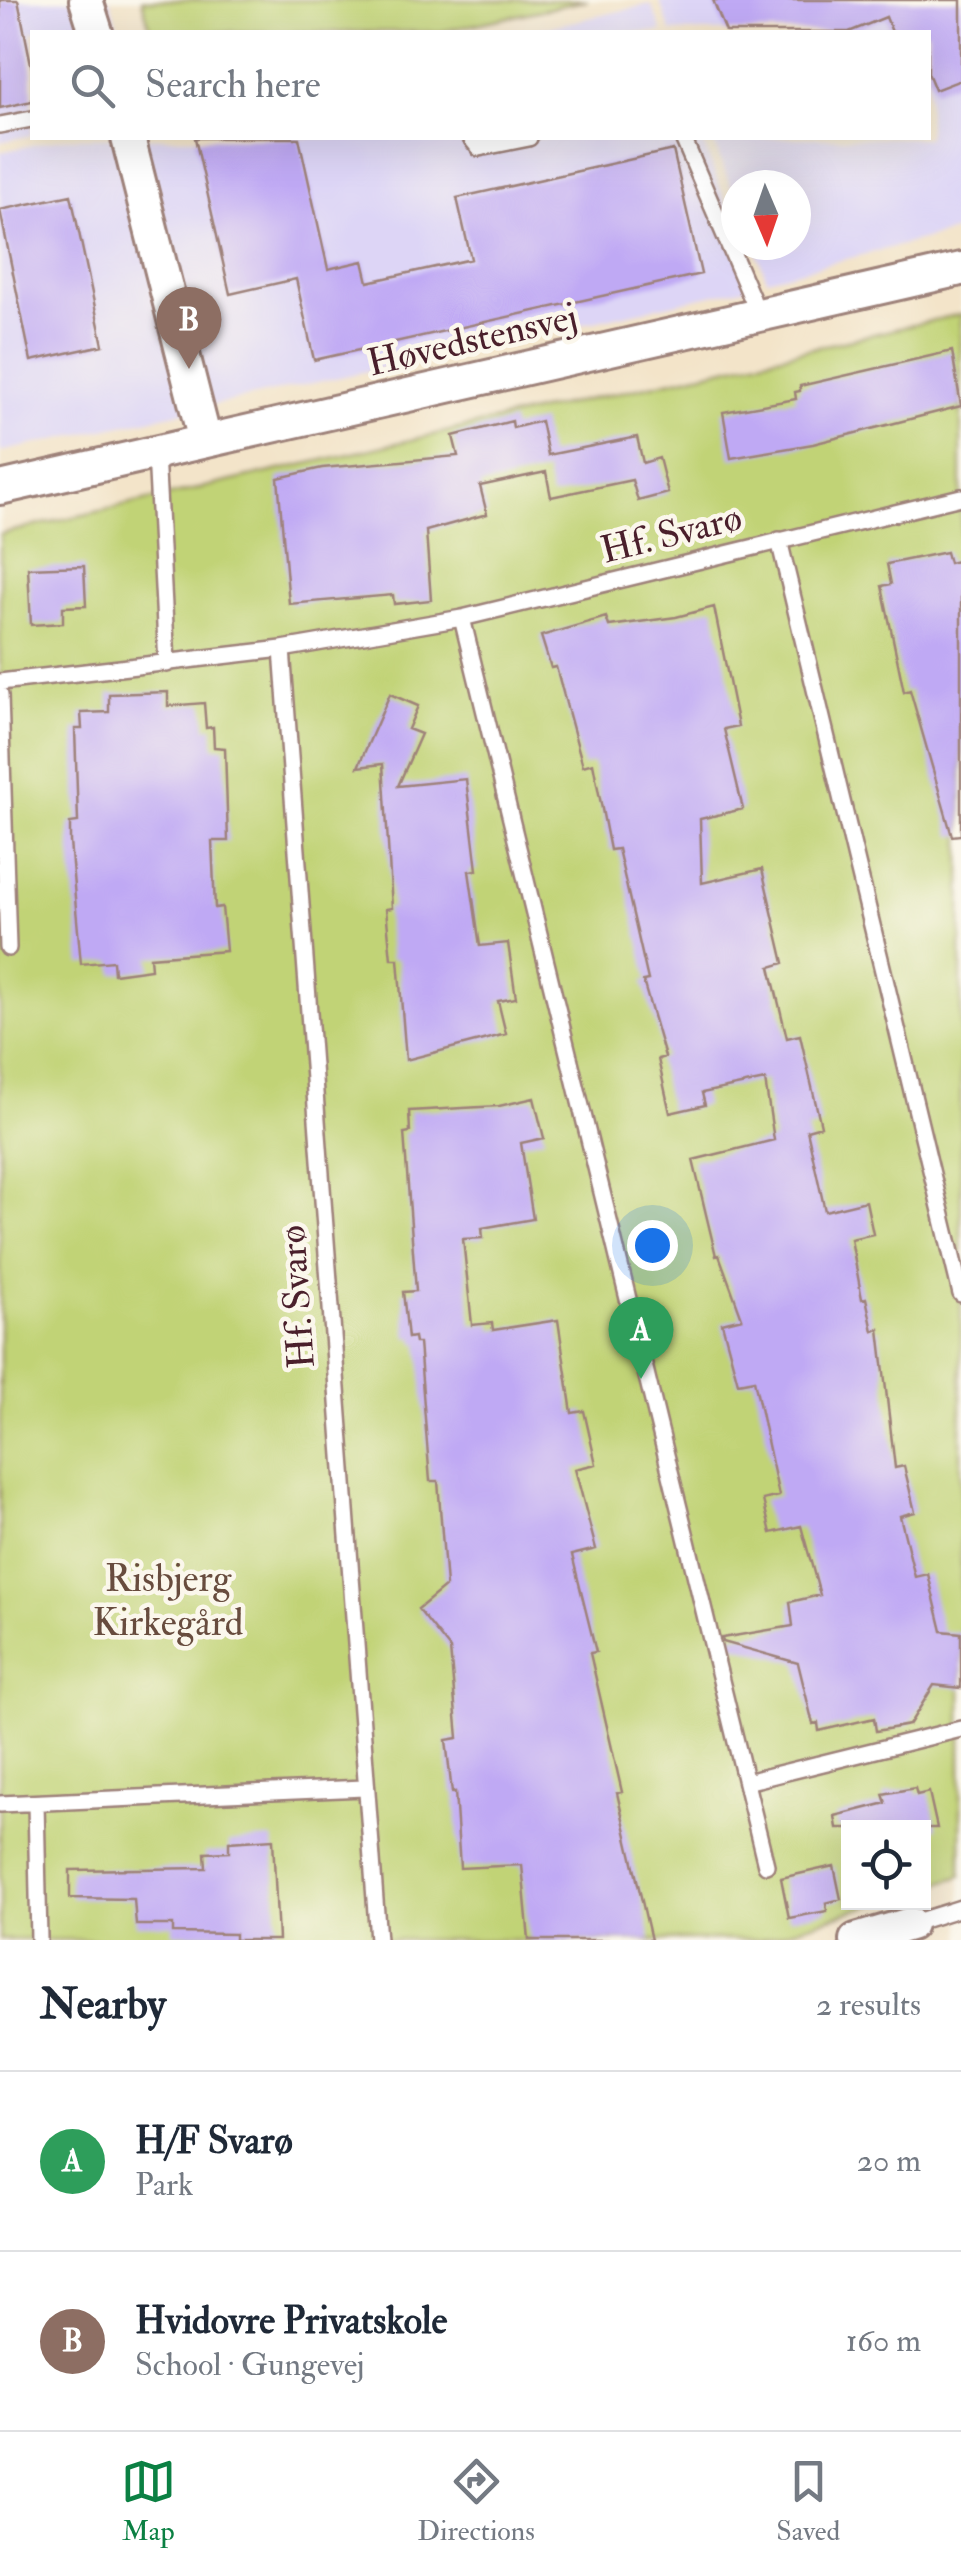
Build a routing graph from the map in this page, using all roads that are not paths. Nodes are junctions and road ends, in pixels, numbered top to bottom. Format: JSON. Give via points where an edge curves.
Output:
{"nodes":[{"id":1,"x":86,"y":0,"type":"edge"},
{"id":2,"x":95,"y":30,"type":"edge"},
{"id":3,"x":30,"y":118,"type":"edge"},
{"id":4,"x":0,"y":125,"type":"edge"},
{"id":5,"x":129,"y":140,"type":"edge"},
{"id":6,"x":473,"y":140,"type":"edge"},
{"id":7,"x":519,"y":140,"type":"edge"},
{"id":8,"x":683,"y":140,"type":"edge"},
{"id":9,"x":961,"y":269,"type":"edge"},
{"id":10,"x":759,"y":315,"type":"junction"},
{"id":11,"x":205,"y":441,"type":"junction"},
{"id":12,"x":156,"y":452,"type":"junction"},
{"id":13,"x":0,"y":488,"type":"edge"},
{"id":14,"x":961,"y":498,"type":"edge"},
{"id":15,"x":779,"y":540,"type":"junction"},
{"id":16,"x":462,"y":618,"type":"junction"},
{"id":17,"x":282,"y":650,"type":"junction"},
{"id":18,"x":167,"y":664,"type":"junction"},
{"id":19,"x":0,"y":682,"type":"edge"},
{"id":20,"x":0,"y":695,"type":"edge"},
{"id":21,"x":8,"y":948,"type":"dead end"},
{"id":22,"x":961,"y":1294,"type":"edge"},
{"id":23,"x":961,"y":1730,"type":"edge"},
{"id":24,"x":746,"y":1782,"type":"junction"},
{"id":25,"x":364,"y":1788,"type":"junction"},
{"id":26,"x":36,"y":1802,"type":"junction"},
{"id":27,"x":0,"y":1804,"type":"edge"},
{"id":28,"x":766,"y":1865,"type":"dead end"},
{"id":29,"x":961,"y":1908,"type":"edge"},
{"id":30,"x":910,"y":1924,"type":"joint"},
{"id":31,"x":38,"y":1940,"type":"edge"},
{"id":32,"x":378,"y":1940,"type":"edge"},
{"id":33,"x":856,"y":1940,"type":"edge"}],
"edges":[{"from":1,"to":2,"type":"street"},
{"from":3,"to":4,"type":"lane"},
{"from":5,"to":11,"type":"street"},
{"from":6,"to":7,"type":"lane","via":[[479,148]]},
{"from":8,"to":10,"type":"lane"},
{"from":9,"to":10,"type":"street","name":"Høvedstensvej"},
{"from":10,"to":11,"type":"street","name":"Høvedstensvej"},
{"from":11,"to":12,"type":"street","name":"Høvedstensvej"},
{"from":12,"to":13,"type":"street","name":"Høvedstensvej"},
{"from":12,"to":18,"type":"lane"},
{"from":14,"to":15,"type":"lane","name":"Hf. Svarø"},
{"from":15,"to":16,"type":"lane","name":"Hf. Svarø"},
{"from":15,"to":22,"type":"lane","name":"Hf. Svarø"},
{"from":16,"to":17,"type":"lane","name":"Hf. Svarø"},
{"from":16,"to":24,"type":"lane"},
{"from":17,"to":18,"type":"lane","name":"Hf. Svarø"},
{"from":17,"to":25,"type":"lane","name":"Hf. Svarø"},
{"from":18,"to":19,"type":"lane","name":"Hf. Svarø"},
{"from":20,"to":21,"type":"lane"},
{"from":23,"to":24,"type":"lane"},
{"from":24,"to":28,"type":"lane"},
{"from":25,"to":26,"type":"lane"},
{"from":25,"to":32,"type":"lane","name":"Hf. Svarø"},
{"from":26,"to":27,"type":"lane"},
{"from":26,"to":31,"type":"lane"},
{"from":29,"to":30,"type":"lane"},
{"from":30,"to":33,"type":"street"}]}
